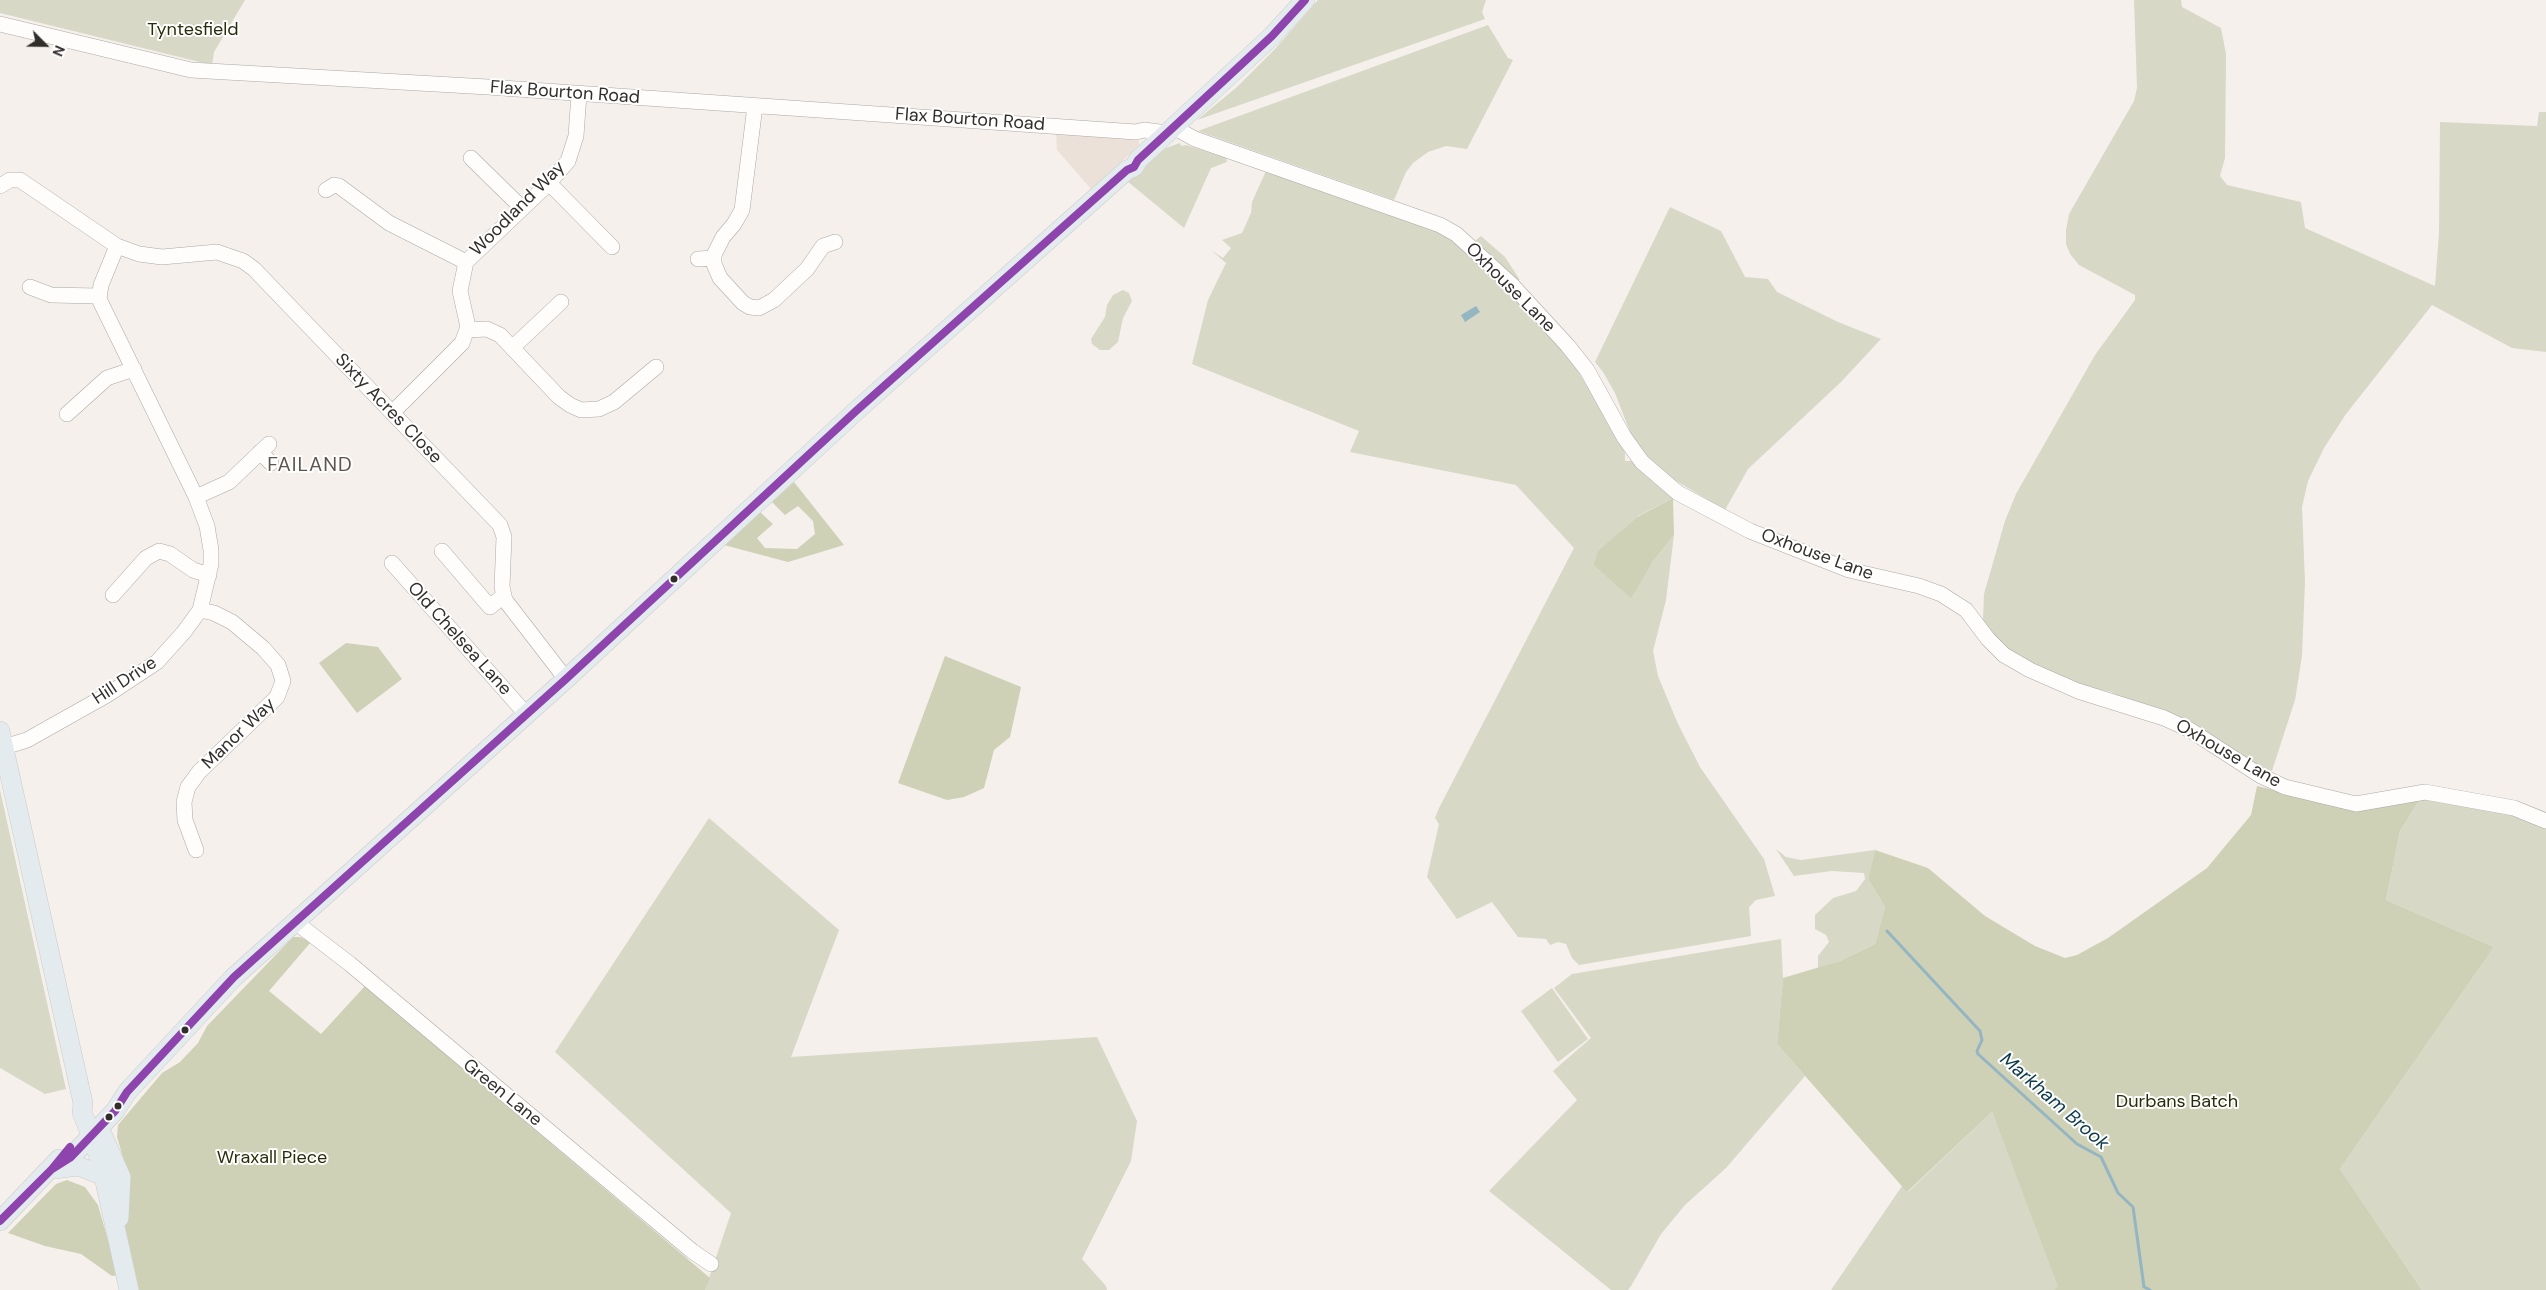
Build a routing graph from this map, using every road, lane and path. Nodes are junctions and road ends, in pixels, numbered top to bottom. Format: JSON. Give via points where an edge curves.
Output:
{"nodes":[{"id":1,"x":1304,"y":0,"type":"edge"},
{"id":2,"x":0,"y":24,"type":"edge"},
{"id":3,"x":579,"y":94,"type":"junction"},
{"id":4,"x":755,"y":106,"type":"junction"},
{"id":5,"x":1166,"y":134,"type":"junction"},
{"id":6,"x":475,"y":168,"type":"dead end"},
{"id":7,"x":549,"y":183,"type":"junction"},
{"id":8,"x":0,"y":186,"type":"edge"},
{"id":9,"x":326,"y":190,"type":"dead end"},
{"id":10,"x":522,"y":208,"type":"junction"},
{"id":11,"x":823,"y":243,"type":"dead end"},
{"id":12,"x":117,"y":246,"type":"junction"},
{"id":13,"x":612,"y":248,"type":"dead end"},
{"id":14,"x":714,"y":258,"type":"junction"},
{"id":15,"x":698,"y":259,"type":"dead end"},
{"id":16,"x":466,"y":262,"type":"junction"},
{"id":17,"x":30,"y":287,"type":"dead end"},
{"id":18,"x":98,"y":296,"type":"junction"},
{"id":19,"x":558,"y":310,"type":"dead end"},
{"id":20,"x":467,"y":330,"type":"junction"},
{"id":21,"x":513,"y":347,"type":"junction"},
{"id":22,"x":134,"y":369,"type":"junction"},
{"id":23,"x":654,"y":374,"type":"dead end"},
{"id":24,"x":74,"y":412,"type":"dead end"},
{"id":25,"x":392,"y":413,"type":"junction"},
{"id":26,"x":271,"y":463,"type":"dead end"},
{"id":27,"x":196,"y":497,"type":"junction"},
{"id":28,"x":442,"y":551,"type":"dead end"},
{"id":29,"x":392,"y":563,"type":"dead end"},
{"id":30,"x":209,"y":575,"type":"junction"},
{"id":31,"x":112,"y":595,"type":"dead end"},
{"id":32,"x":503,"y":596,"type":"junction"},
{"id":33,"x":200,"y":610,"type":"junction"},
{"id":34,"x":566,"y":679,"type":"junction"},
{"id":35,"x":526,"y":714,"type":"junction"},
{"id":36,"x":2,"y":739,"type":"edge"},
{"id":37,"x":2546,"y":821,"type":"edge"},
{"id":38,"x":190,"y":842,"type":"dead end"},
{"id":39,"x":294,"y":921,"type":"junction"},
{"id":40,"x":93,"y":1127,"type":"junction"},
{"id":41,"x":52,"y":1169,"type":"junction"},
{"id":42,"x":104,"y":1176,"type":"junction"},
{"id":43,"x":0,"y":1221,"type":"edge"},
{"id":44,"x":117,"y":1230,"type":"junction"},
{"id":45,"x":711,"y":1264,"type":"dead end"},
{"id":46,"x":129,"y":1290,"type":"edge"}],
"edges":[{"from":1,"to":5,"type":"main road","via":[[1272,36]]},
{"from":2,"to":3,"type":"street","name":"Flax Bourton Road","via":[[191,70]]},
{"from":3,"to":4,"type":"street","name":"Flax Bourton Road"},
{"from":3,"to":7,"type":"street","name":"Woodland Way","via":[[573,150]]},
{"from":4,"to":5,"type":"street","name":"Flax Bourton Road"},
{"from":4,"to":14,"type":"street","via":[[742,210],[718,246]]},
{"from":5,"to":34,"type":"main road","via":[[856,411]]},
{"from":5,"to":37,"type":"street","name":"Oxhouse Lane","via":[[1195,139],[1440,225],[1456,234],[1512,285],[1568,346],[1642,462],[1678,493],[1750,531],[1849,570],[1941,594],[1966,610],[2004,655],[2030,670],[2071,689],[2164,718],[2285,787],[2356,804],[2425,792],[2514,808]]},
{"from":6,"to":10,"type":"street"},
{"from":7,"to":10,"type":"street","name":"Woodland Way"},
{"from":7,"to":13,"type":"street","via":[[591,218]]},
{"from":8,"to":12,"type":"street","name":"Sixty Acres Close","via":[[10,180],[20,180]]},
{"from":9,"to":16,"type":"street","via":[[334,185],[340,186],[389,223]]},
{"from":10,"to":16,"type":"street","name":"Woodland Way"},
{"from":11,"to":14,"type":"street","via":[[807,269],[774,300],[759,308],[746,306],[728,288],[716,272]]},
{"from":12,"to":18,"type":"street"},
{"from":12,"to":25,"type":"street","name":"Sixty Acres Close","via":[[139,254],[162,257],[217,252],[249,265]]},
{"from":14,"to":15,"type":"street"},
{"from":16,"to":20,"type":"street","name":"Woodland Way","via":[[460,291]]},
{"from":17,"to":18,"type":"street","via":[[60,296]]},
{"from":18,"to":22,"type":"street","name":"Hill Drive"},
{"from":19,"to":21,"type":"street"},
{"from":20,"to":21,"type":"street","via":[[493,331]]},
{"from":20,"to":25,"type":"street","via":[[458,348]]},
{"from":21,"to":23,"type":"street","via":[[559,397],[580,410],[599,409],[614,402]]},
{"from":22,"to":24,"type":"street","via":[[107,378]]},
{"from":22,"to":27,"type":"street","name":"Hill Drive"},
{"from":25,"to":32,"type":"street","name":"Sixty Acres Close","via":[[500,525],[505,541]]},
{"from":26,"to":27,"type":"street","via":[[264,448],[229,482]]},
{"from":27,"to":30,"type":"street","name":"Hill Drive","via":[[210,538]]},
{"from":28,"to":32,"type":"street","via":[[490,607]]},
{"from":29,"to":35,"type":"street","name":"Old Chelsea Lane"},
{"from":30,"to":31,"type":"street","via":[[159,551],[125,573]]},
{"from":30,"to":33,"type":"street","name":"Hill Drive"},
{"from":32,"to":34,"type":"street"},
{"from":33,"to":36,"type":"street","name":"Hill Drive","via":[[157,662],[136,677],[27,740]]},
{"from":33,"to":38,"type":"street","name":"Manor Way","via":[[232,622],[263,648],[278,664],[283,681],[277,697],[199,772],[188,787],[183,807]]},
{"from":34,"to":35,"type":"main road"},
{"from":35,"to":39,"type":"main road"},
{"from":36,"to":40,"type":"main road","via":[[84,1103]]},
{"from":39,"to":40,"type":"main road","via":[[226,984],[127,1092],[111,1102]]},
{"from":39,"to":45,"type":"street","name":"Green Lane"},
{"from":40,"to":41,"type":"main road","via":[[71,1157]]},
{"from":40,"to":42,"type":"main road"},
{"from":40,"to":44,"type":"main road","via":[[121,1177]]},
{"from":41,"to":42,"type":"main road","via":[[78,1166]]},
{"from":41,"to":43,"type":"main road"},
{"from":42,"to":44,"type":"main road"},
{"from":44,"to":46,"type":"main road"}]}
